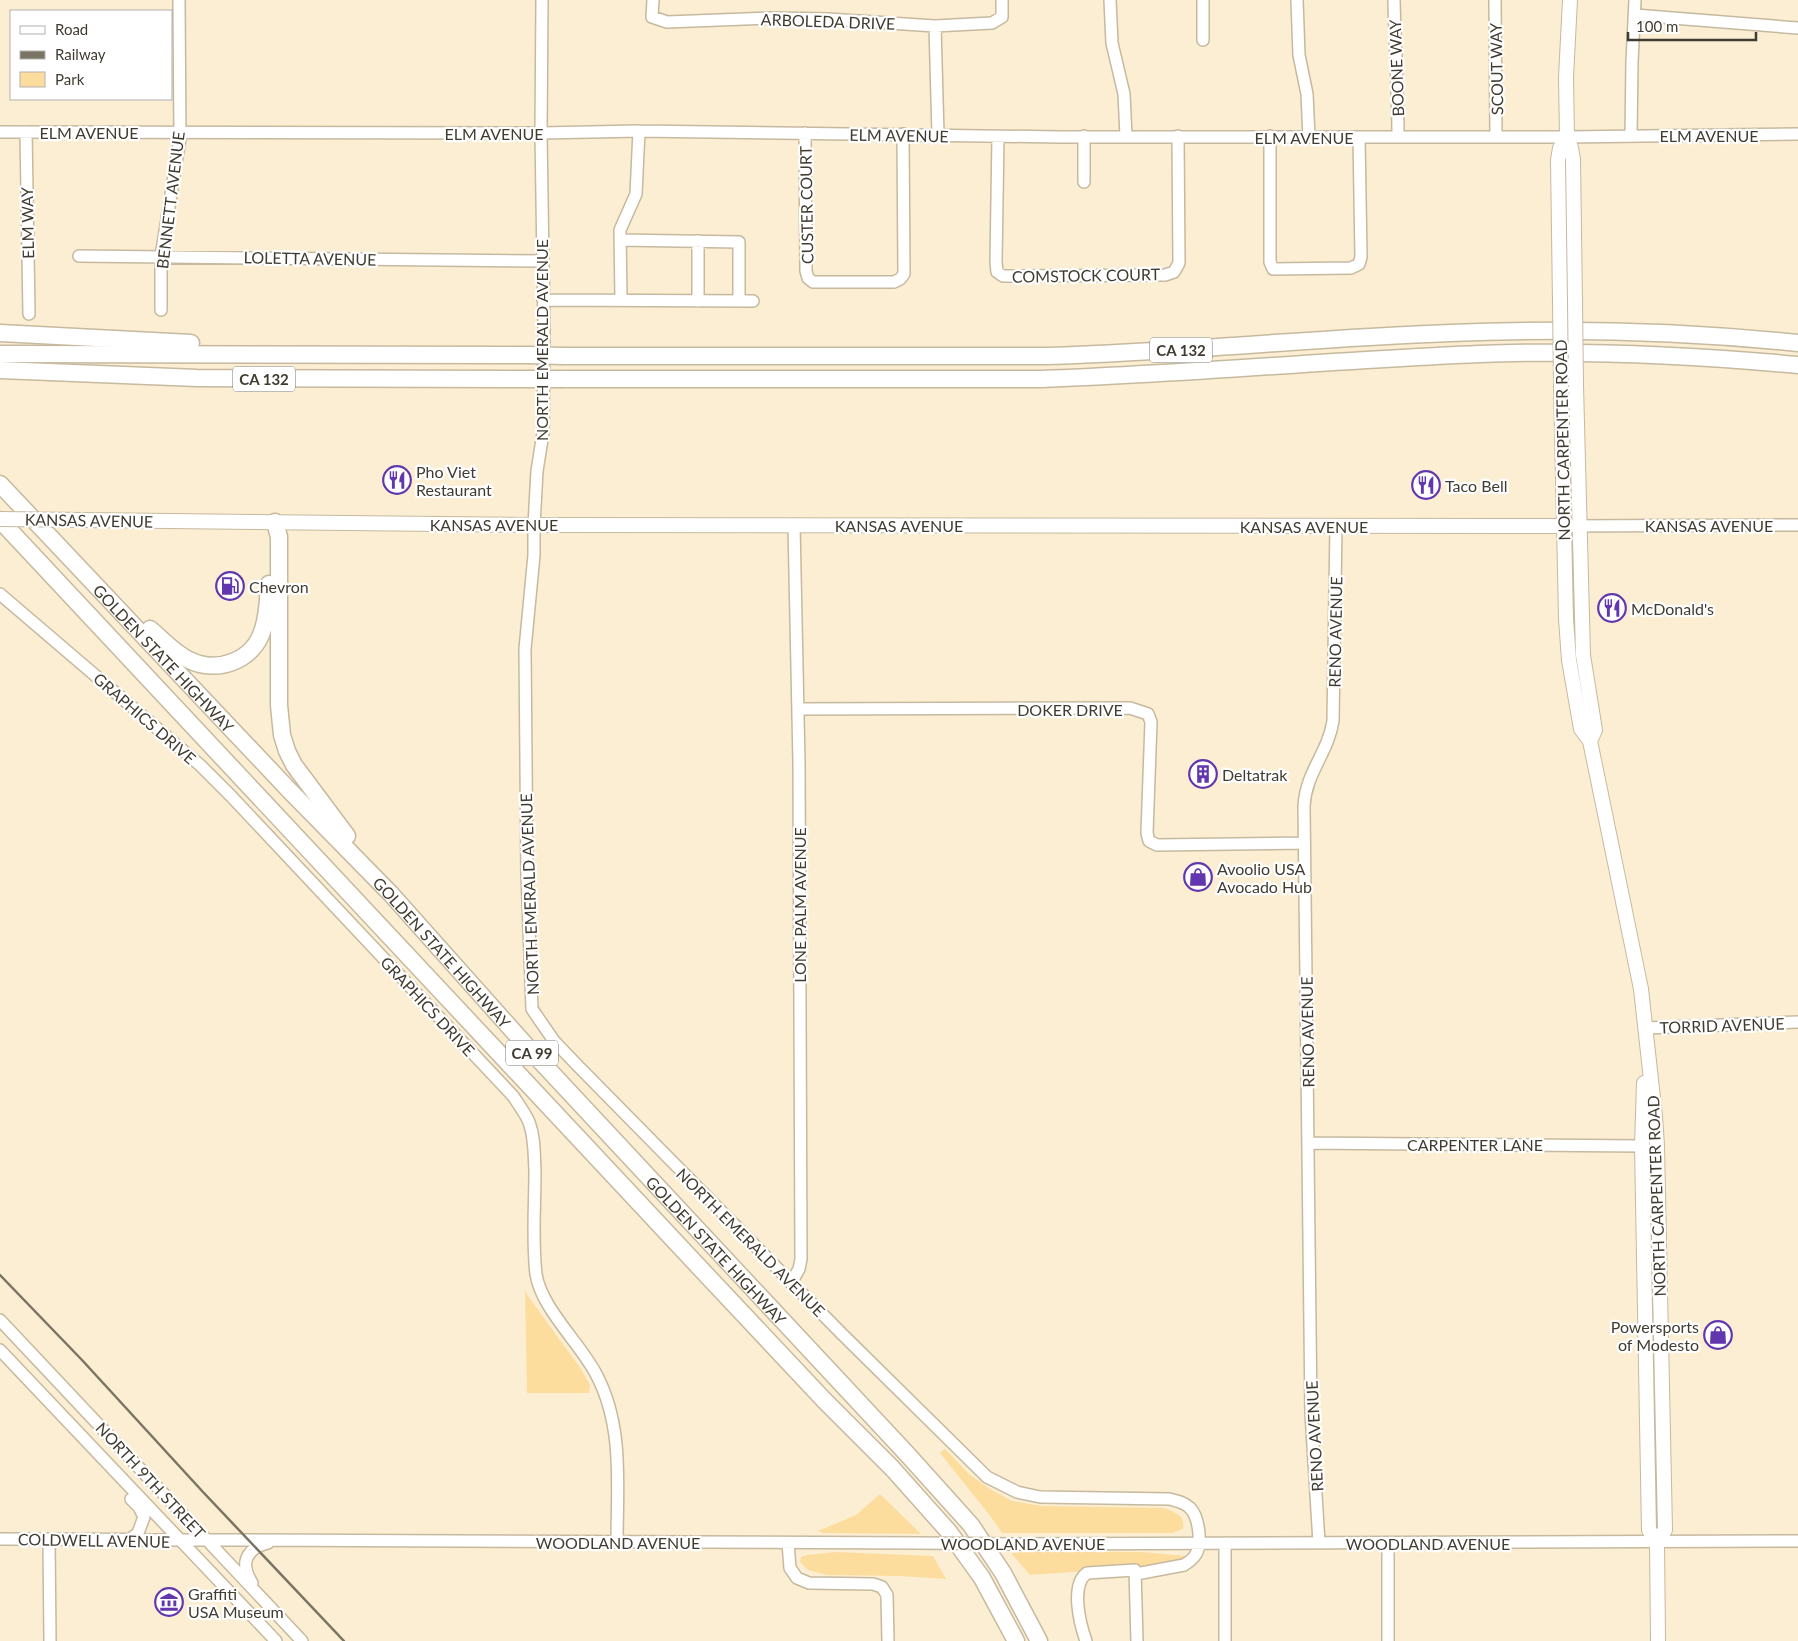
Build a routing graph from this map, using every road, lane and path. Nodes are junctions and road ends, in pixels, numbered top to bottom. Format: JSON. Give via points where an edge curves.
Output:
{"nodes":[{"id":1,"x":179,"y":0,"type":"edge"},
{"id":2,"x":542,"y":0,"type":"edge"},
{"id":3,"x":652,"y":0,"type":"edge"},
{"id":4,"x":1002,"y":0,"type":"edge"},
{"id":5,"x":1110,"y":0,"type":"edge"},
{"id":6,"x":1203,"y":0,"type":"edge"},
{"id":7,"x":1297,"y":0,"type":"edge"},
{"id":8,"x":1394,"y":0,"type":"edge"},
{"id":9,"x":1495,"y":0,"type":"edge"},
{"id":10,"x":1570,"y":0,"type":"edge"},
{"id":11,"x":1635,"y":0,"type":"edge"},
{"id":12,"x":1635,"y":15,"type":"junction"},
{"id":13,"x":935,"y":26,"type":"junction"},
{"id":14,"x":1798,"y":28,"type":"edge"},
{"id":15,"x":1203,"y":40,"type":"dead end"},
{"id":16,"x":639,"y":131,"type":"junction"},
{"id":17,"x":0,"y":132,"type":"edge"},
{"id":18,"x":26,"y":132,"type":"junction"},
{"id":19,"x":180,"y":132,"type":"junction"},
{"id":20,"x":541,"y":133,"type":"junction"},
{"id":21,"x":805,"y":133,"type":"junction"},
{"id":22,"x":903,"y":134,"type":"junction"},
{"id":23,"x":1798,"y":134,"type":"edge"},
{"id":24,"x":938,"y":135,"type":"junction"},
{"id":25,"x":998,"y":136,"type":"junction"},
{"id":26,"x":1084,"y":136,"type":"junction"},
{"id":27,"x":1126,"y":136,"type":"junction"},
{"id":28,"x":1178,"y":136,"type":"junction"},
{"id":29,"x":1270,"y":136,"type":"junction"},
{"id":30,"x":1631,"y":136,"type":"junction"},
{"id":31,"x":1309,"y":137,"type":"junction"},
{"id":32,"x":1359,"y":137,"type":"junction"},
{"id":33,"x":1398,"y":137,"type":"junction"},
{"id":34,"x":1496,"y":137,"type":"junction"},
{"id":35,"x":1567,"y":137,"type":"junction"},
{"id":36,"x":1084,"y":182,"type":"dead end"},
{"id":37,"x":620,"y":240,"type":"junction"},
{"id":38,"x":698,"y":241,"type":"junction"},
{"id":39,"x":78,"y":256,"type":"dead end"},
{"id":40,"x":161,"y":256,"type":"junction"},
{"id":41,"x":542,"y":261,"type":"junction"},
{"id":42,"x":543,"y":300,"type":"junction"},
{"id":43,"x":621,"y":300,"type":"junction"},
{"id":44,"x":698,"y":301,"type":"junction"},
{"id":45,"x":739,"y":301,"type":"junction"},
{"id":46,"x":753,"y":301,"type":"dead end"},
{"id":47,"x":161,"y":310,"type":"dead end"},
{"id":48,"x":28,"y":314,"type":"dead end"},
{"id":49,"x":0,"y":333,"type":"edge"},
{"id":50,"x":1798,"y":343,"type":"edge"},
{"id":51,"x":0,"y":354,"type":"edge"},
{"id":52,"x":410,"y":354,"type":"junction"},
{"id":53,"x":1798,"y":365,"type":"edge"},
{"id":54,"x":0,"y":370,"type":"edge"},
{"id":55,"x":0,"y":484,"type":"edge"},
{"id":56,"x":0,"y":520,"type":"edge"},
{"id":57,"x":275,"y":522,"type":"junction"},
{"id":58,"x":534,"y":524,"type":"junction"},
{"id":59,"x":1798,"y":524,"type":"edge"},
{"id":60,"x":794,"y":525,"type":"junction"},
{"id":61,"x":1336,"y":526,"type":"junction"},
{"id":62,"x":1564,"y":526,"type":"junction"},
{"id":63,"x":1578,"y":526,"type":"junction"},
{"id":64,"x":96,"y":585,"type":"junction"},
{"id":65,"x":0,"y":594,"type":"edge"},
{"id":66,"x":798,"y":709,"type":"junction"},
{"id":67,"x":1590,"y":741,"type":"junction"},
{"id":68,"x":1304,"y":843,"type":"junction"},
{"id":69,"x":391,"y":894,"type":"junction"},
{"id":70,"x":1798,"y":1022,"type":"edge"},
{"id":71,"x":1646,"y":1028,"type":"junction"},
{"id":72,"x":1308,"y":1143,"type":"junction"},
{"id":73,"x":1642,"y":1146,"type":"junction"},
{"id":74,"x":1659,"y":1242,"type":"junction"},
{"id":75,"x":791,"y":1283,"type":"junction"},
{"id":76,"x":1645,"y":1296,"type":"junction"},
{"id":77,"x":0,"y":1320,"type":"edge"},
{"id":78,"x":0,"y":1350,"type":"edge"},
{"id":79,"x":1662,"y":1373,"type":"junction"},
{"id":80,"x":107,"y":1463,"type":"junction"},
{"id":81,"x":0,"y":1539,"type":"edge"},
{"id":82,"x":49,"y":1539,"type":"junction"},
{"id":83,"x":129,"y":1540,"type":"junction"},
{"id":84,"x":181,"y":1540,"type":"junction"},
{"id":85,"x":208,"y":1540,"type":"junction"},
{"id":86,"x":249,"y":1540,"type":"joint"},
{"id":87,"x":278,"y":1541,"type":"junction"},
{"id":88,"x":1798,"y":1541,"type":"edge"},
{"id":89,"x":617,"y":1542,"type":"junction"},
{"id":90,"x":788,"y":1542,"type":"junction"},
{"id":91,"x":1199,"y":1542,"type":"junction"},
{"id":92,"x":1657,"y":1542,"type":"junction"},
{"id":93,"x":1224,"y":1543,"type":"junction"},
{"id":94,"x":1319,"y":1543,"type":"junction"},
{"id":95,"x":1388,"y":1543,"type":"junction"},
{"id":96,"x":1136,"y":1574,"type":"junction"},
{"id":97,"x":279,"y":1617,"type":"junction"},
{"id":98,"x":50,"y":1641,"type":"edge"},
{"id":99,"x":276,"y":1641,"type":"edge"},
{"id":100,"x":302,"y":1641,"type":"edge"},
{"id":101,"x":888,"y":1641,"type":"edge"},
{"id":102,"x":1016,"y":1641,"type":"edge"},
{"id":103,"x":1039,"y":1641,"type":"edge"},
{"id":104,"x":1086,"y":1641,"type":"edge"},
{"id":105,"x":1137,"y":1641,"type":"edge"},
{"id":106,"x":1225,"y":1641,"type":"edge"},
{"id":107,"x":1388,"y":1641,"type":"edge"},
{"id":108,"x":1658,"y":1641,"type":"edge"}],
"edges":[{"from":1,"to":19,"type":"street","name":"BENNETT AVENUE"},
{"from":2,"to":20,"type":"street","name":"NORTH EMERALD AVENUE"},
{"from":3,"to":13,"type":"street","name":"ARBOLEDA DRIVE","via":[[652,17],[667,22],[782,18]]},
{"from":4,"to":13,"type":"street","name":"ARBOLEDA DRIVE","via":[[1002,17],[992,23]]},
{"from":5,"to":27,"type":"street","via":[[1112,43],[1124,94]]},
{"from":6,"to":15,"type":"street"},
{"from":7,"to":31,"type":"street","via":[[1299,55],[1307,94]]},
{"from":8,"to":33,"type":"street","name":"BOONE WAY"},
{"from":9,"to":34,"type":"street","name":"SCOUT WAY"},
{"from":10,"to":35,"type":"main road","name":"NORTH CARPENTER ROAD"},
{"from":11,"to":12,"type":"street"},
{"from":12,"to":14,"type":"street"},
{"from":12,"to":30,"type":"street"},
{"from":13,"to":24,"type":"street"},
{"from":16,"to":20,"type":"street","name":"ELM AVENUE"},
{"from":16,"to":21,"type":"street","name":"ELM AVENUE"},
{"from":16,"to":37,"type":"street","via":[[636,194],[622,223]]},
{"from":17,"to":18,"type":"street","name":"ELM AVENUE"},
{"from":18,"to":19,"type":"street","name":"ELM AVENUE"},
{"from":18,"to":48,"type":"street","name":"ELM WAY"},
{"from":19,"to":20,"type":"street","name":"ELM AVENUE"},
{"from":19,"to":40,"type":"street","name":"BENNETT AVENUE"},
{"from":20,"to":41,"type":"street","name":"NORTH EMERALD AVENUE"},
{"from":21,"to":22,"type":"street","name":"ELM AVENUE"},
{"from":21,"to":22,"type":"street","name":"CUSTER COURT","via":[[806,271],[813,282],[894,282],[904,274]]},
{"from":22,"to":24,"type":"street","name":"ELM AVENUE"},
{"from":23,"to":30,"type":"street","name":"ELM AVENUE"},
{"from":24,"to":25,"type":"street","name":"ELM AVENUE"},
{"from":25,"to":26,"type":"street","name":"ELM AVENUE"},
{"from":25,"to":28,"type":"street","name":"COMSTOCK COURT","via":[[996,262],[998,272],[1003,276],[1165,275],[1174,272],[1179,263]]},
{"from":26,"to":27,"type":"street","name":"ELM AVENUE"},
{"from":26,"to":36,"type":"street"},
{"from":27,"to":28,"type":"street","name":"ELM AVENUE"},
{"from":28,"to":29,"type":"street","name":"ELM AVENUE"},
{"from":29,"to":31,"type":"street","name":"ELM AVENUE"},
{"from":29,"to":32,"type":"street","via":[[1270,262],[1273,269],[1351,268],[1358,264],[1361,257]]},
{"from":30,"to":35,"type":"street","name":"ELM AVENUE"},
{"from":31,"to":32,"type":"street","name":"ELM AVENUE"},
{"from":32,"to":33,"type":"street","name":"ELM AVENUE"},
{"from":33,"to":34,"type":"street","name":"ELM AVENUE"},
{"from":34,"to":35,"type":"street","name":"ELM AVENUE"},
{"from":35,"to":62,"type":"main road","name":"NORTH CARPENTER ROAD","bridge":true,"via":[[1560,148],[1558,160]]},
{"from":35,"to":63,"type":"main road","name":"NORTH CARPENTER ROAD","bridge":true,"via":[[1573,159]]},
{"from":37,"to":38,"type":"street"},
{"from":37,"to":43,"type":"street"},
{"from":38,"to":44,"type":"street"},
{"from":38,"to":45,"type":"street","via":[[739,242]]},
{"from":39,"to":40,"type":"street","name":"LOLETTA AVENUE"},
{"from":40,"to":41,"type":"street","name":"LOLETTA AVENUE"},
{"from":40,"to":47,"type":"street","name":"BENNETT AVENUE"},
{"from":41,"to":42,"type":"street","name":"NORTH EMERALD AVENUE"},
{"from":42,"to":43,"type":"street"},
{"from":42,"to":58,"type":"street","name":"NORTH EMERALD AVENUE","via":[[543,433]]},
{"from":43,"to":44,"type":"street"},
{"from":44,"to":45,"type":"street"},
{"from":45,"to":46,"type":"street"},
{"from":49,"to":52,"type":"highway","number":"CA 132"},
{"from":50,"to":52,"type":"highway","number":"CA 132","bridge":true,"via":[[1663,332],[1511,331],[1037,357]]},
{"from":51,"to":52,"type":"highway"},
{"from":53,"to":54,"type":"highway","number":"CA 132","bridge":true,"via":[[1670,355],[1542,353],[1455,355],[1042,379],[215,379]]},
{"from":55,"to":64,"type":"highway","name":"GOLDEN STATE HIGHWAY","number":"CA 99"},
{"from":56,"to":57,"type":"main road","name":"KANSAS AVENUE","bridge":true},
{"from":56,"to":102,"type":"highway","name":"GOLDEN STATE HIGHWAY","number":"CA 99","via":[[824,1400],[892,1468],[949,1532],[982,1578]]},
{"from":57,"to":58,"type":"main road","name":"KANSAS AVENUE"},
{"from":57,"to":64,"type":"highway","via":[[270,537],[267,612],[263,630],[247,654],[227,664],[214,666],[188,660]]},
{"from":57,"to":69,"type":"highway","via":[[279,537],[279,706],[287,751],[302,778]]},
{"from":58,"to":60,"type":"main road","name":"KANSAS AVENUE"},
{"from":58,"to":75,"type":"street","name":"NORTH EMERALD AVENUE","via":[[525,649],[532,1009],[554,1042]]},
{"from":59,"to":63,"type":"street","name":"KANSAS AVENUE"},
{"from":60,"to":61,"type":"main road","name":"KANSAS AVENUE"},
{"from":60,"to":66,"type":"street","name":"LONE PALM AVENUE"},
{"from":61,"to":62,"type":"main road","name":"KANSAS AVENUE"},
{"from":61,"to":68,"type":"street","name":"RENO AVENUE","via":[[1333,721],[1327,743],[1307,785]]},
{"from":62,"to":63,"type":"street","name":"KANSAS AVENUE"},
{"from":62,"to":67,"type":"main road","name":"NORTH CARPENTER ROAD","via":[[1569,660],[1581,729]]},
{"from":63,"to":67,"type":"main road","name":"NORTH CARPENTER ROAD","via":[[1583,655],[1595,730]]},
{"from":64,"to":69,"type":"highway","name":"GOLDEN STATE HIGHWAY","number":"CA 99"},
{"from":65,"to":89,"type":"street","name":"GRAPHICS DRIVE","via":[[206,771],[522,1109],[534,1143],[538,1281],[550,1308],[597,1376],[612,1415],[617,1459]]},
{"from":66,"to":68,"type":"street","name":"DOKER DRIVE","via":[[1130,708],[1142,711],[1148,714],[1151,722],[1149,840],[1157,845]]},
{"from":66,"to":75,"type":"street","name":"LONE PALM AVENUE","via":[[801,1259]]},
{"from":67,"to":71,"type":"main road","name":"NORTH CARPENTER ROAD","via":[[1641,989]]},
{"from":68,"to":72,"type":"street","name":"RENO AVENUE"},
{"from":69,"to":103,"type":"highway","name":"GOLDEN STATE HIGHWAY","number":"CA 99","via":[[531,1051],[971,1525],[1003,1573]]},
{"from":70,"to":71,"type":"street","name":"TORRID AVENUE"},
{"from":71,"to":73,"type":"main road","name":"NORTH CARPENTER ROAD"},
{"from":71,"to":74,"type":"main road","name":"NORTH CARPENTER ROAD","via":[[1658,1146]]},
{"from":72,"to":73,"type":"street","name":"CARPENTER LANE"},
{"from":72,"to":94,"type":"street","name":"RENO AVENUE","via":[[1312,1413]]},
{"from":73,"to":74,"type":"main road","via":[[1649,1148],[1651,1154],[1652,1220]]},
{"from":73,"to":76,"type":"main road","name":"NORTH CARPENTER ROAD"},
{"from":74,"to":79,"type":"main road","name":"NORTH CARPENTER ROAD"},
{"from":75,"to":91,"type":"street","name":"NORTH EMERALD AVENUE","via":[[986,1478],[1017,1492],[1040,1497],[1178,1501],[1195,1513]]},
{"from":76,"to":79,"type":"main road","via":[[1652,1303],[1652,1350]]},
{"from":76,"to":92,"type":"main road","name":"NORTH CARPENTER ROAD","via":[[1649,1530]]},
{"from":77,"to":85,"type":"street","name":"NORTH 9TH STREET"},
{"from":78,"to":80,"type":"street","name":"NORTH 9TH STREET"},
{"from":79,"to":92,"type":"main road","name":"NORTH CARPENTER ROAD","via":[[1665,1530]]},
{"from":80,"to":83,"type":"street","via":[[110,1476],[143,1513],[141,1529]]},
{"from":80,"to":84,"type":"street","name":"NORTH 9TH STREET"},
{"from":81,"to":82,"type":"street","name":"COLDWELL AVENUE"},
{"from":82,"to":83,"type":"street","name":"COLDWELL AVENUE"},
{"from":82,"to":98,"type":"street"},
{"from":83,"to":84,"type":"street","name":"COLDWELL AVENUE"},
{"from":84,"to":85,"type":"street","name":"COLDWELL AVENUE"},
{"from":84,"to":99,"type":"street","name":"NORTH 9TH STREET"},
{"from":85,"to":86,"type":"street","name":"COLDWELL AVENUE"},
{"from":85,"to":97,"type":"street","name":"NORTH 9TH STREET"},
{"from":86,"to":87,"type":"street","name":"WOODLAND AVENUE"},
{"from":87,"to":89,"type":"street","name":"WOODLAND AVENUE"},
{"from":87,"to":97,"type":"street","via":[[256,1548],[247,1557],[245,1565],[252,1582]]},
{"from":88,"to":92,"type":"street","name":"WOODLAND AVENUE"},
{"from":89,"to":90,"type":"street","name":"WOODLAND AVENUE"},
{"from":90,"to":91,"type":"street","name":"WOODLAND AVENUE","bridge":true},
{"from":90,"to":101,"type":"street","via":[[790,1568],[797,1578],[809,1583],[873,1584],[882,1587],[887,1595]]},
{"from":91,"to":93,"type":"street","name":"WOODLAND AVENUE"},
{"from":91,"to":96,"type":"street","via":[[1196,1554],[1184,1565]]},
{"from":92,"to":95,"type":"street","name":"WOODLAND AVENUE"},
{"from":92,"to":108,"type":"main road","name":"NORTH CARPENTER ROAD"},
{"from":93,"to":94,"type":"street","name":"WOODLAND AVENUE"},
{"from":93,"to":106,"type":"street"},
{"from":94,"to":95,"type":"street","name":"WOODLAND AVENUE"},
{"from":95,"to":107,"type":"street"},
{"from":96,"to":104,"type":"street","via":[[1135,1570],[1087,1572],[1082,1576],[1078,1610]]},
{"from":96,"to":105,"type":"street"},
{"from":97,"to":100,"type":"street","name":"NORTH 9TH STREET"}]}
